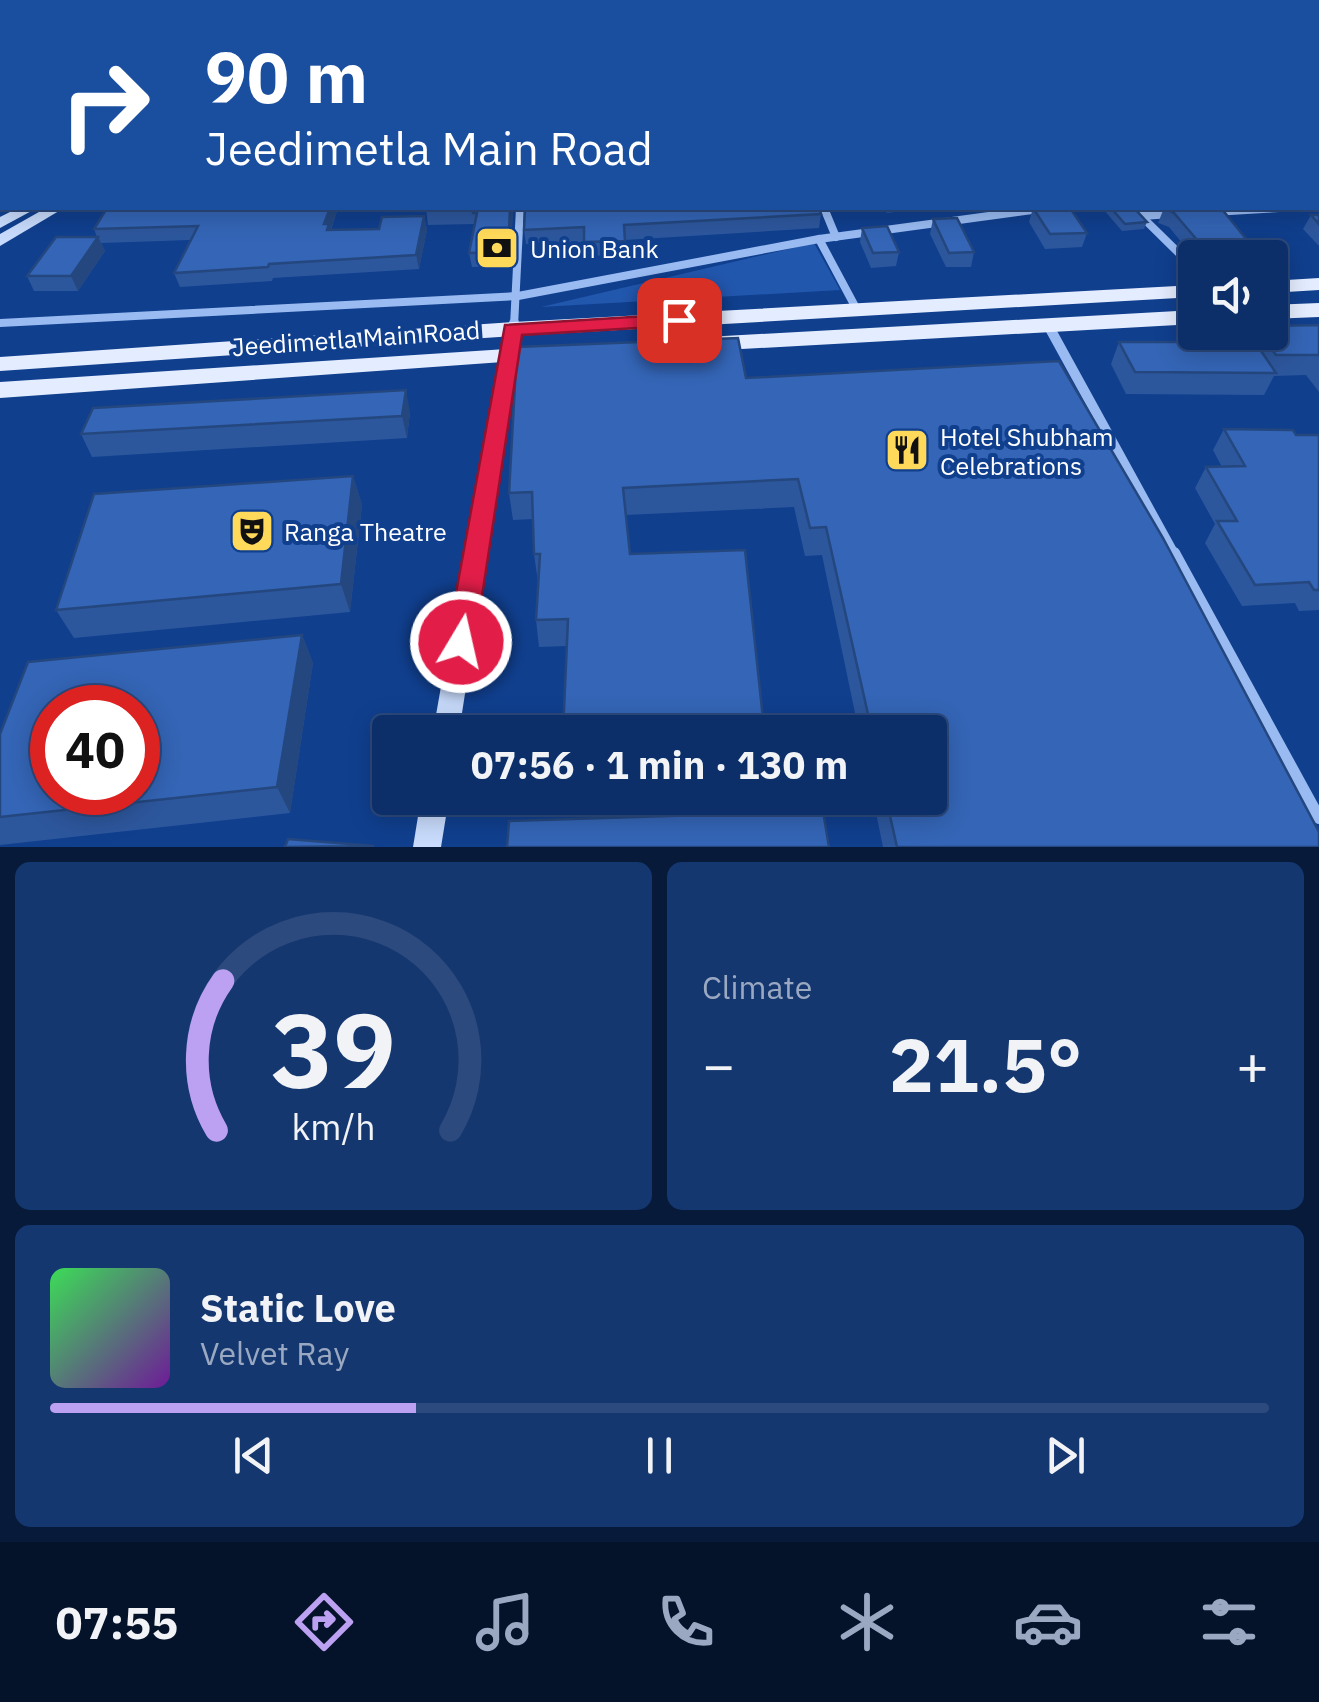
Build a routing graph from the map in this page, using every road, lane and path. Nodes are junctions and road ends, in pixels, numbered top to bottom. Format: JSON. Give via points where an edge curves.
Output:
{"nodes":[{"id":1,"x":24,"y":210,"type":"edge"},
{"id":2,"x":53,"y":210,"type":"edge"},
{"id":3,"x":520,"y":210,"type":"edge"},
{"id":4,"x":825,"y":210,"type":"edge"},
{"id":5,"x":1033,"y":210,"type":"edge"},
{"id":6,"x":1135,"y":210,"type":"edge"},
{"id":7,"x":1240,"y":210,"type":"edge"},
{"id":8,"x":1201,"y":212,"type":"edge"},
{"id":9,"x":1181,"y":214,"type":"edge"},
{"id":10,"x":1142,"y":216,"type":"junction"},
{"id":11,"x":0,"y":223,"type":"edge"},
{"id":12,"x":836,"y":238,"type":"junction"},
{"id":13,"x":819,"y":239,"type":"junction"},
{"id":14,"x":0,"y":241,"type":"edge"},
{"id":15,"x":1178,"y":252,"type":"edge"},
{"id":16,"x":1319,"y":284,"type":"edge"},
{"id":17,"x":1288,"y":286,"type":"edge"},
{"id":18,"x":1178,"y":292,"type":"edge"},
{"id":19,"x":518,"y":296,"type":"junction"},
{"id":20,"x":857,"y":310,"type":"junction"},
{"id":21,"x":1319,"y":310,"type":"edge"},
{"id":22,"x":1288,"y":311,"type":"edge"},
{"id":23,"x":1178,"y":318,"type":"edge"},
{"id":24,"x":0,"y":323,"type":"edge"},
{"id":25,"x":1048,"y":325,"type":"junction"},
{"id":26,"x":512,"y":329,"type":"junction"},
{"id":27,"x":687,"y":345,"type":"edge"},
{"id":28,"x":570,"y":352,"type":"edge"},
{"id":29,"x":508,"y":356,"type":"junction"},
{"id":30,"x":0,"y":364,"type":"edge"},
{"id":31,"x":242,"y":373,"type":"junction"},
{"id":32,"x":0,"y":377,"type":"edge"},
{"id":33,"x":0,"y":390,"type":"edge"},
{"id":34,"x":449,"y":715,"type":"edge"},
{"id":35,"x":432,"y":815,"type":"edge"},
{"id":36,"x":1319,"y":818,"type":"edge"},
{"id":37,"x":427,"y":847,"type":"edge"}],
"edges":[{"from":1,"to":11,"type":"street"},
{"from":2,"to":14,"type":"street"},
{"from":3,"to":19,"type":"street"},
{"from":4,"to":12,"type":"street"},
{"from":5,"to":12,"type":"street"},
{"from":6,"to":10,"type":"street"},
{"from":7,"to":8,"type":"street"},
{"from":9,"to":10,"type":"street"},
{"from":10,"to":15,"type":"street"},
{"from":12,"to":13,"type":"street"},
{"from":13,"to":19,"type":"street"},
{"from":13,"to":20,"type":"street"},
{"from":16,"to":17,"type":"main road"},
{"from":18,"to":20,"type":"main road","name":"Jeedimetla Main Road"},
{"from":19,"to":24,"type":"street"},
{"from":19,"to":26,"type":"street"},
{"from":20,"to":26,"type":"main road","name":"Jeedimetla Main Road"},
{"from":21,"to":22,"type":"main road"},
{"from":23,"to":25,"type":"main road"},
{"from":25,"to":27,"type":"main road"},
{"from":25,"to":36,"type":"street"},
{"from":26,"to":29,"type":"street"},
{"from":26,"to":30,"type":"main road","name":"Jeedimetla Main Road"},
{"from":28,"to":29,"type":"main road","name":"Jeedimetla Main Road"},
{"from":29,"to":31,"type":"main road","name":"Jeedimetla Main Road"},
{"from":29,"to":34,"type":"street"},
{"from":31,"to":32,"type":"main road","via":[[189,364]]},
{"from":31,"to":33,"type":"main road","name":"Jeedimetla Main Road"},
{"from":35,"to":37,"type":"street"}]}
